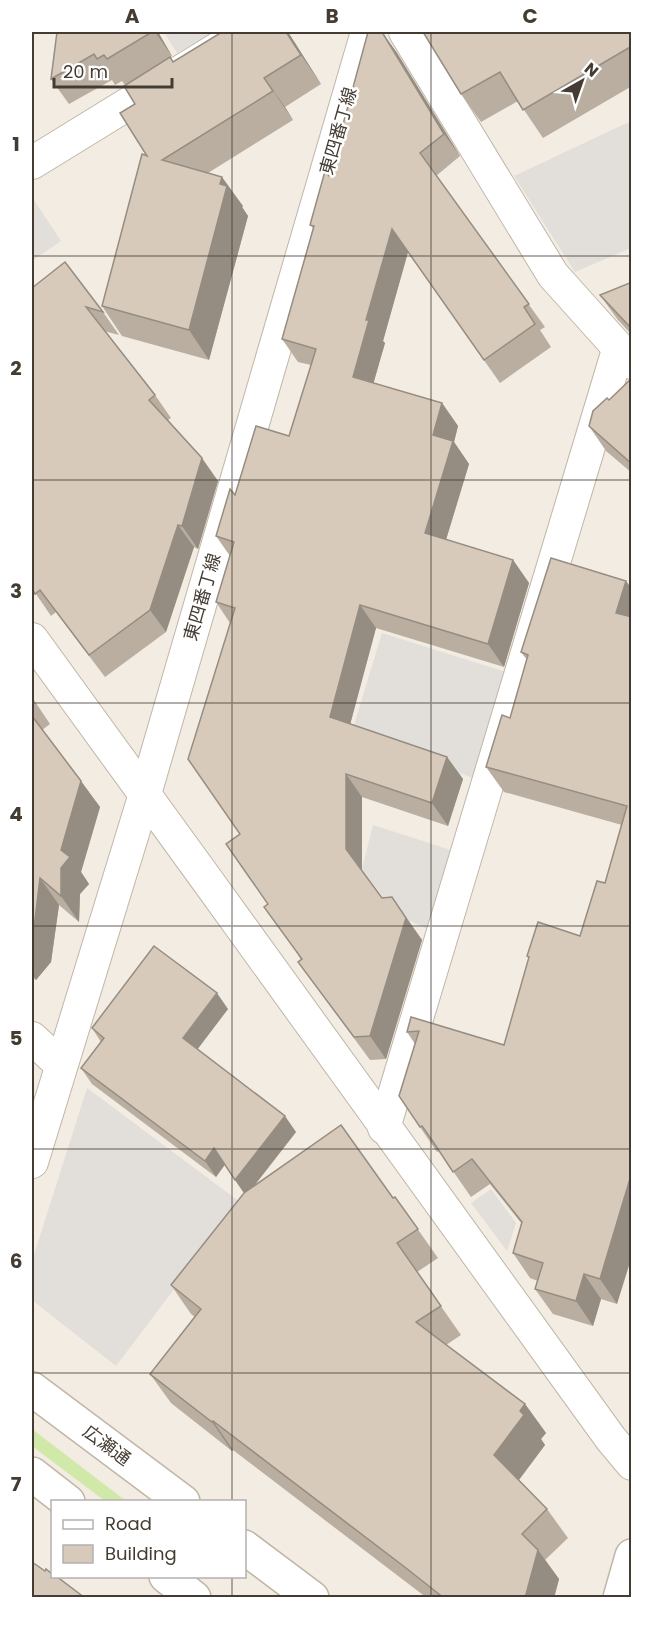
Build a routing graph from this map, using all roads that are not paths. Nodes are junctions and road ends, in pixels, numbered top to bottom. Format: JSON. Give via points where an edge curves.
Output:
{"nodes":[{"id":1,"x":245,"y":32,"type":"edge"},
{"id":2,"x":367,"y":32,"type":"edge"},
{"id":3,"x":405,"y":32,"type":"edge"},
{"id":4,"x":32,"y":163,"type":"edge"},
{"id":5,"x":625,"y":356,"type":"edge"},
{"id":6,"x":32,"y":639,"type":"edge"},
{"id":7,"x":145,"y":794,"type":"junction"},
{"id":8,"x":32,"y":1038,"type":"edge"},
{"id":9,"x":61,"y":1065,"type":"junction"},
{"id":10,"x":384,"y":1128,"type":"junction"},
{"id":11,"x":32,"y":1162,"type":"edge"},
{"id":12,"x":32,"y":1389,"type":"edge"},
{"id":13,"x":632,"y":1464,"type":"edge"},
{"id":14,"x":32,"y":1474,"type":"edge"},
{"id":15,"x":65,"y":1500,"type":"edge"},
{"id":16,"x":180,"y":1500,"type":"edge"},
{"id":17,"x":246,"y":1548,"type":"edge"},
{"id":18,"x":632,"y":1556,"type":"edge"},
{"id":19,"x":169,"y":1578,"type":"edge"},
{"id":20,"x":194,"y":1598,"type":"edge"},
{"id":21,"x":312,"y":1598,"type":"edge"},
{"id":22,"x":620,"y":1598,"type":"edge"}],
"edges":[{"from":1,"to":4,"type":"street"},
{"from":2,"to":7,"type":"street","name":"東四番丁線"},
{"from":3,"to":5,"type":"street","via":[[554,276]]},
{"from":5,"to":10,"type":"street"},
{"from":6,"to":7,"type":"street"},
{"from":7,"to":9,"type":"street","name":"東四番丁線"},
{"from":7,"to":10,"type":"street"},
{"from":8,"to":9,"type":"street"},
{"from":9,"to":11,"type":"street","name":"東四番丁線"},
{"from":10,"to":13,"type":"street"},
{"from":12,"to":16,"type":"street","name":"広瀬通"},
{"from":14,"to":15,"type":"street"},
{"from":17,"to":21,"type":"street"},
{"from":18,"to":22,"type":"street"},
{"from":19,"to":20,"type":"street"}]}
